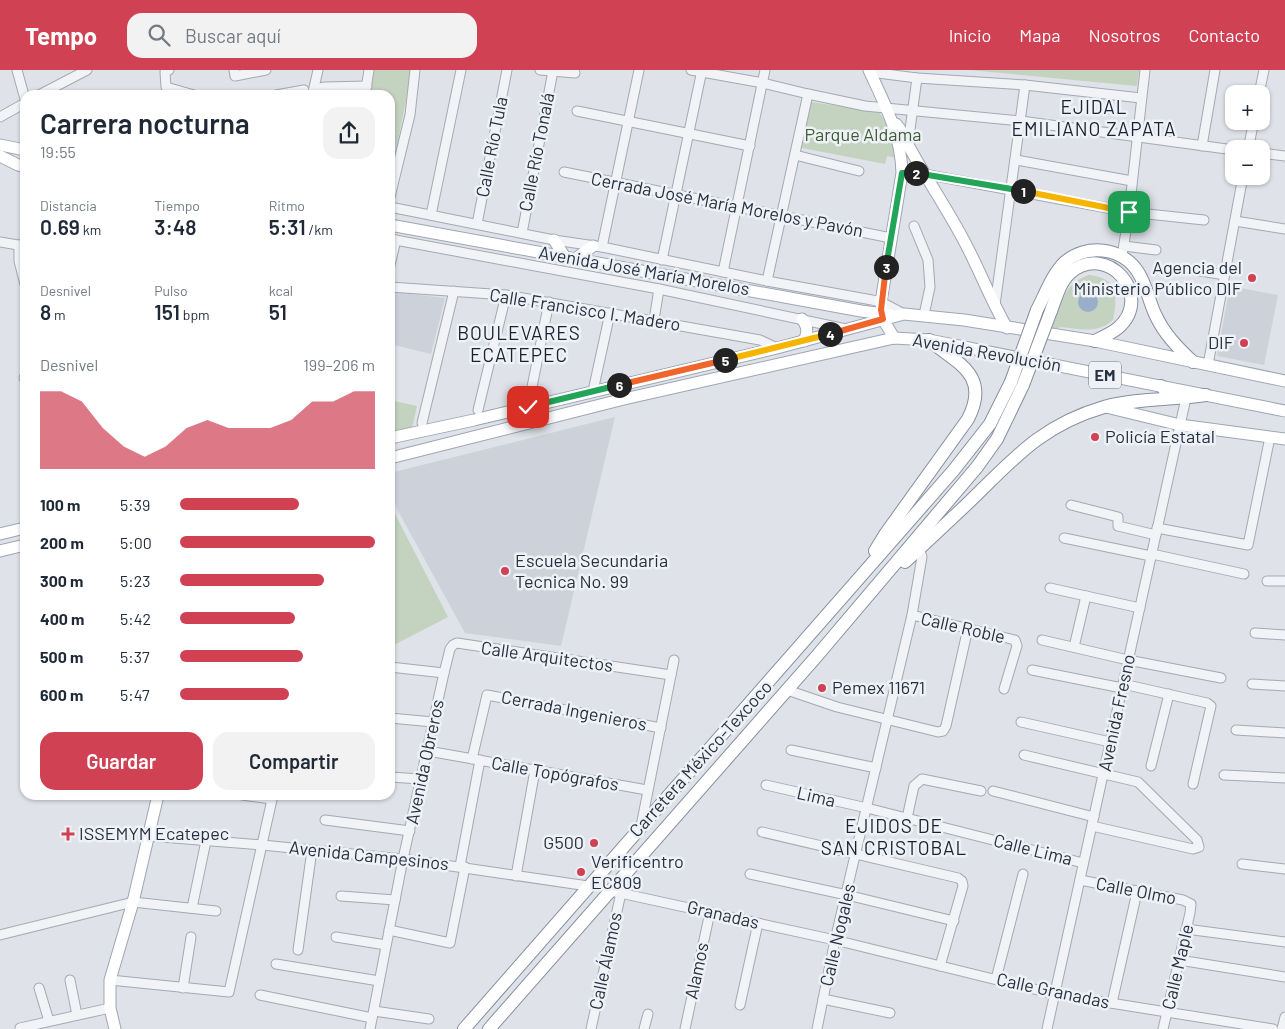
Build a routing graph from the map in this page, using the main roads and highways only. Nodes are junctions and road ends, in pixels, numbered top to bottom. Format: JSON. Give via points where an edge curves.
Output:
{"nodes":[{"id":1,"x":869,"y":71,"type":"edge"},
{"id":2,"x":893,"y":121,"type":"junction"},
{"id":3,"x":0,"y":145,"type":"edge"},
{"id":4,"x":20,"y":149,"type":"edge"},
{"id":5,"x":0,"y":156,"type":"edge"},
{"id":6,"x":20,"y":166,"type":"edge"},
{"id":7,"x":902,"y":173,"type":"junction"},
{"id":8,"x":924,"y":174,"type":"junction"},
{"id":9,"x":395,"y":226,"type":"edge"},
{"id":10,"x":554,"y":240,"type":"road end"},
{"id":11,"x":598,"y":246,"type":"road end"},
{"id":12,"x":570,"y":258,"type":"junction"},
{"id":13,"x":882,"y":312,"type":"junction"},
{"id":14,"x":901,"y":314,"type":"joint"},
{"id":15,"x":802,"y":319,"type":"road end"},
{"id":16,"x":1007,"y":328,"type":"junction"},
{"id":17,"x":894,"y":338,"type":"junction"},
{"id":18,"x":929,"y":340,"type":"junction"},
{"id":19,"x":804,"y":341,"type":"junction"},
{"id":20,"x":1095,"y":341,"type":"junction"},
{"id":21,"x":1193,"y":362,"type":"junction"},
{"id":22,"x":1285,"y":381,"type":"edge"},
{"id":23,"x":1017,"y":384,"type":"junction"},
{"id":24,"x":1161,"y":386,"type":"junction"},
{"id":25,"x":1206,"y":395,"type":"junction"},
{"id":26,"x":1180,"y":398,"type":"junction"},
{"id":27,"x":1106,"y":406,"type":"junction"},
{"id":28,"x":1285,"y":411,"type":"edge"},
{"id":29,"x":395,"y":437,"type":"edge"},
{"id":30,"x":1285,"y":439,"type":"edge"},
{"id":31,"x":395,"y":457,"type":"edge"},
{"id":32,"x":20,"y":529,"type":"edge"},
{"id":33,"x":0,"y":534,"type":"edge"},
{"id":34,"x":20,"y":546,"type":"edge"},
{"id":35,"x":0,"y":551,"type":"edge"},
{"id":36,"x":858,"y":580,"type":"junction"},
{"id":37,"x":876,"y":589,"type":"junction"},
{"id":38,"x":157,"y":800,"type":"edge"},
{"id":39,"x":115,"y":1029,"type":"edge"},
{"id":40,"x":464,"y":1029,"type":"edge"},
{"id":41,"x":489,"y":1029,"type":"edge"}],
"edges":[{"from":1,"to":2,"type":"main road"},
{"from":2,"to":7,"type":"main road"},
{"from":2,"to":8,"type":"main road"},
{"from":3,"to":4,"type":"main road"},
{"from":5,"to":6,"type":"main road"},
{"from":7,"to":8,"type":"main road"},
{"from":7,"to":13,"type":"main road"},
{"from":8,"to":16,"type":"main road","via":[[964,241]]},
{"from":9,"to":12,"type":"main road","name":"Avenida José María Morelos"},
{"from":10,"to":12,"type":"main road"},
{"from":11,"to":12,"type":"main road"},
{"from":12,"to":13,"type":"main road","name":"Avenida José María Morelos"},
{"from":13,"to":14,"type":"main road","name":"Avenida José María Morelos"},
{"from":13,"to":17,"type":"main road"},
{"from":13,"to":19,"type":"main road","via":[[848,329]]},
{"from":14,"to":16,"type":"main road","name":"Avenida Revolución","number":"EM"},
{"from":15,"to":19,"type":"main road","via":[[808,334]]},
{"from":16,"to":20,"type":"main road","name":"Avenida Revolución","number":"EM"},
{"from":17,"to":18,"type":"main road","name":"Avenida Revolución","number":"EM"},
{"from":17,"to":31,"type":"main road","name":"Avenida Revolución","number":"EM"},
{"from":18,"to":24,"type":"main road","name":"Avenida Revolución","number":"EM"},
{"from":18,"to":36,"type":"highway","via":[[969,372],[975,390],[974,404],[968,420],[886,533]]},
{"from":19,"to":29,"type":"main road"},
{"from":20,"to":21,"type":"main road","name":"Avenida Revolución","number":"EM"},
{"from":20,"to":23,"type":"highway","bridge":true,"via":[[1119,327],[1126,319],[1131,301],[1126,280],[1114,269],[1096,263],[1079,267],[1062,284]]},
{"from":21,"to":22,"type":"main road","number":"EM"},
{"from":21,"to":23,"type":"highway","bridge":true,"via":[[1168,336],[1130,263],[1111,252],[1087,251],[1064,263],[1056,273],[1037,310]]},
{"from":23,"to":36,"type":"highway","via":[[953,472]]},
{"from":23,"to":37,"type":"highway","via":[[997,439],[977,468]]},
{"from":24,"to":25,"type":"main road","name":"Avenida Revolución","number":"EM"},
{"from":24,"to":26,"type":"highway"},
{"from":25,"to":26,"type":"highway"},
{"from":25,"to":28,"type":"main road","number":"EM"},
{"from":26,"to":27,"type":"highway"},
{"from":27,"to":30,"type":"main road","via":[[1180,426]]},
{"from":27,"to":37,"type":"highway","via":[[1081,414],[1032,442]]},
{"from":32,"to":33,"type":"main road"},
{"from":34,"to":35,"type":"main road"},
{"from":36,"to":40,"type":"highway","name":"Carretera México-Texcoco"},
{"from":37,"to":41,"type":"highway","name":"Carretera México-Texcoco","via":[[616,892]]},
{"from":38,"to":39,"type":"main road","via":[[133,902],[110,980],[110,1008]]}]}
